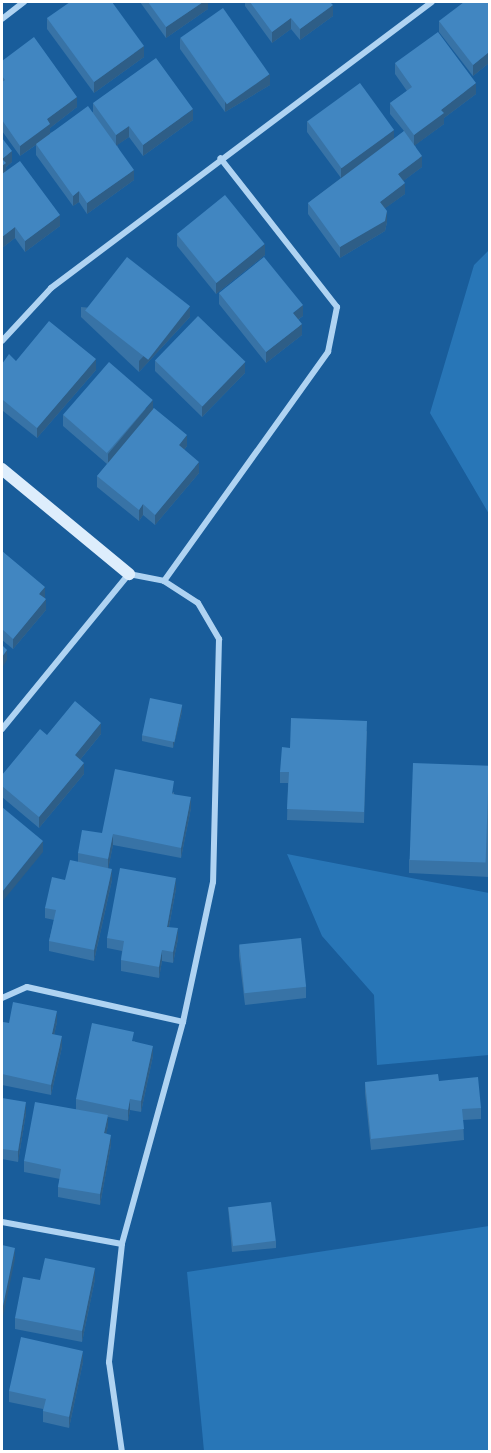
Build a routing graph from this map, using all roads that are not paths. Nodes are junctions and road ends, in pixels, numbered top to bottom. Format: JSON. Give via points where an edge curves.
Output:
{"nodes":[{"id":1,"x":24,"y":2,"type":"edge"},
{"id":2,"x":432,"y":2,"type":"edge"},
{"id":3,"x":2,"y":19,"type":"edge"},
{"id":4,"x":220,"y":158,"type":"junction"},
{"id":5,"x":2,"y":341,"type":"edge"},
{"id":6,"x":2,"y":469,"type":"edge"},
{"id":7,"x":129,"y":574,"type":"junction"},
{"id":8,"x":164,"y":581,"type":"junction"},
{"id":9,"x":2,"y":729,"type":"edge"},
{"id":10,"x":2,"y":998,"type":"edge"},
{"id":11,"x":183,"y":1022,"type":"junction"},
{"id":12,"x":2,"y":1222,"type":"edge"},
{"id":13,"x":122,"y":1244,"type":"junction"},
{"id":14,"x":122,"y":1452,"type":"edge"}],
"edges":[{"from":1,"to":3,"type":"street"},
{"from":2,"to":4,"type":"street"},
{"from":4,"to":5,"type":"street","via":[[51,288]]},
{"from":4,"to":8,"type":"street","via":[[337,307],[328,352]]},
{"from":6,"to":7,"type":"street"},
{"from":7,"to":8,"type":"street"},
{"from":7,"to":9,"type":"street"},
{"from":8,"to":11,"type":"street","via":[[198,603],[219,639],[213,882]]},
{"from":10,"to":11,"type":"street","via":[[27,987]]},
{"from":11,"to":13,"type":"street"},
{"from":12,"to":13,"type":"street"},
{"from":13,"to":14,"type":"street","via":[[109,1362]]}]}
